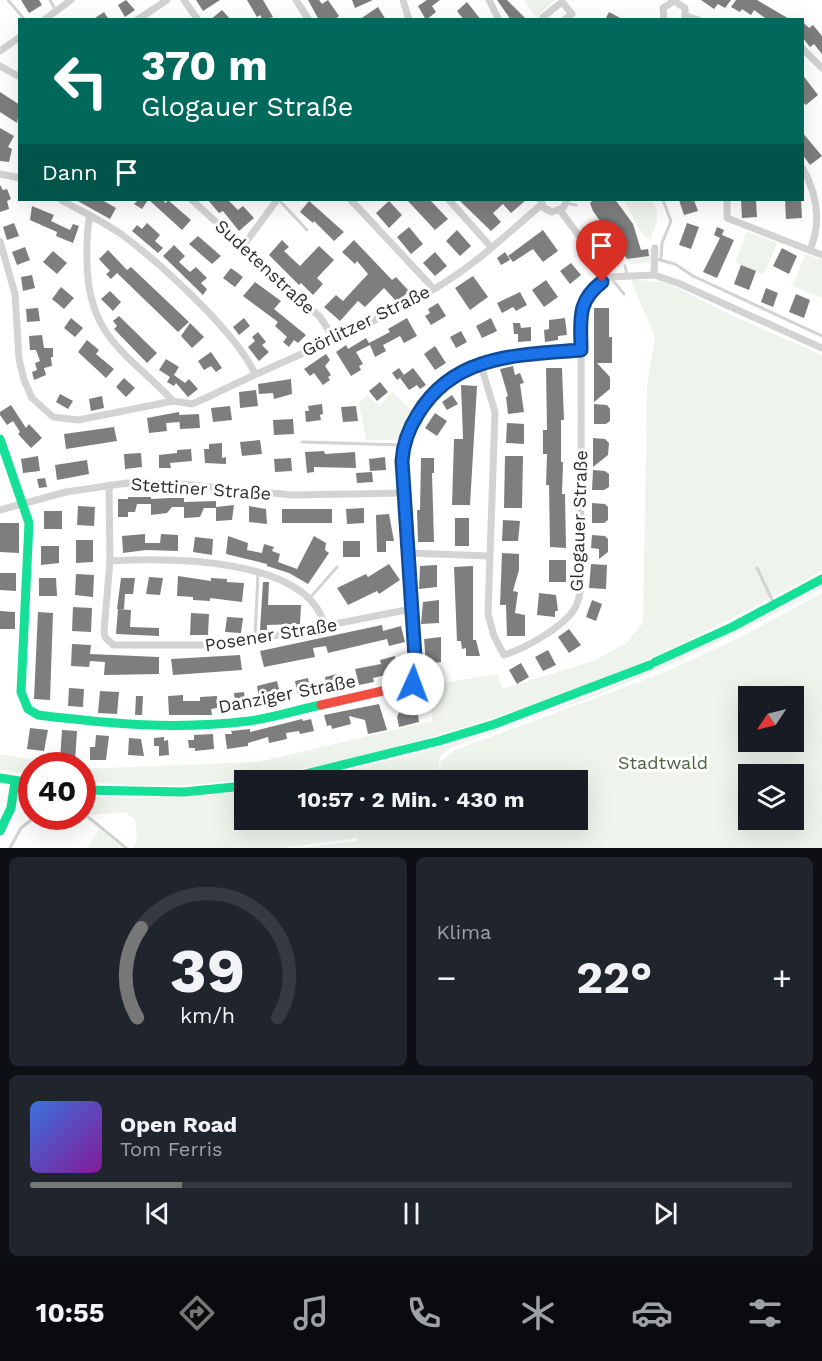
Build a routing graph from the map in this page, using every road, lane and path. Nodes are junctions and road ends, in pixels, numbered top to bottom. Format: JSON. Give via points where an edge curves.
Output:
{"nodes":[{"id":1,"x":8,"y":0,"type":"edge"},
{"id":2,"x":50,"y":0,"type":"edge"},
{"id":3,"x":71,"y":0,"type":"edge"},
{"id":4,"x":167,"y":0,"type":"edge"},
{"id":5,"x":183,"y":0,"type":"edge"},
{"id":6,"x":296,"y":0,"type":"edge"},
{"id":7,"x":403,"y":0,"type":"edge"},
{"id":8,"x":489,"y":0,"type":"edge"},
{"id":9,"x":663,"y":2,"type":"edge"},
{"id":10,"x":682,"y":2,"type":"edge"},
{"id":11,"x":56,"y":11,"type":"junction"},
{"id":12,"x":24,"y":18,"type":"edge"},
{"id":13,"x":47,"y":18,"type":"edge"},
{"id":14,"x":140,"y":18,"type":"edge"},
{"id":15,"x":196,"y":18,"type":"edge"},
{"id":16,"x":308,"y":18,"type":"edge"},
{"id":17,"x":409,"y":18,"type":"edge"},
{"id":18,"x":498,"y":18,"type":"edge"},
{"id":19,"x":544,"y":18,"type":"edge"},
{"id":20,"x":567,"y":18,"type":"edge"},
{"id":21,"x":663,"y":18,"type":"edge"},
{"id":22,"x":685,"y":18,"type":"edge"},
{"id":23,"x":18,"y":38,"type":"edge"},
{"id":24,"x":1,"y":48,"type":"edge"},
{"id":25,"x":804,"y":50,"type":"edge"},
{"id":26,"x":0,"y":66,"type":"edge"},
{"id":27,"x":822,"y":68,"type":"edge"},
{"id":28,"x":18,"y":75,"type":"edge"},
{"id":29,"x":804,"y":171,"type":"edge"},
{"id":30,"x":0,"y":174,"type":"edge"},
{"id":31,"x":18,"y":178,"type":"edge"},
{"id":32,"x":63,"y":201,"type":"edge"},
{"id":33,"x":193,"y":201,"type":"edge"},
{"id":34,"x":277,"y":201,"type":"edge"},
{"id":35,"x":279,"y":201,"type":"edge"},
{"id":36,"x":352,"y":201,"type":"edge"},
{"id":37,"x":450,"y":201,"type":"edge"},
{"id":38,"x":566,"y":201,"type":"edge"},
{"id":39,"x":663,"y":201,"type":"edge"},
{"id":40,"x":727,"y":201,"type":"edge"},
{"id":41,"x":540,"y":202,"type":"edge"},
{"id":42,"x":576,"y":206,"type":"dead end"},
{"id":43,"x":560,"y":210,"type":"junction"},
{"id":44,"x":90,"y":216,"type":"junction"},
{"id":45,"x":307,"y":230,"type":"dead end"},
{"id":46,"x":0,"y":242,"type":"edge"},
{"id":47,"x":243,"y":246,"type":"junction"},
{"id":48,"x":491,"y":247,"type":"junction"},
{"id":49,"x":655,"y":249,"type":"dead end"},
{"id":50,"x":810,"y":250,"type":"junction"},
{"id":51,"x":822,"y":255,"type":"edge"},
{"id":52,"x":658,"y":259,"type":"junction"},
{"id":53,"x":625,"y":266,"type":"dead end"},
{"id":54,"x":627,"y":274,"type":"junction"},
{"id":55,"x":654,"y":275,"type":"junction"},
{"id":56,"x":609,"y":277,"type":"junction"},
{"id":57,"x":434,"y":289,"type":"junction"},
{"id":58,"x":624,"y":294,"type":"dead end"},
{"id":59,"x":822,"y":336,"type":"edge"},
{"id":60,"x":334,"y":338,"type":"junction"},
{"id":61,"x":822,"y":348,"type":"edge"},
{"id":62,"x":581,"y":350,"type":"junction"},
{"id":63,"x":480,"y":362,"type":"junction"},
{"id":64,"x":255,"y":374,"type":"junction"},
{"id":65,"x":173,"y":401,"type":"junction"},
{"id":66,"x":0,"y":439,"type":"edge"},
{"id":67,"x":302,"y":442,"type":"dead end"},
{"id":68,"x":404,"y":445,"type":"junction"},
{"id":69,"x":109,"y":485,"type":"junction"},
{"id":70,"x":404,"y":493,"type":"junction"},
{"id":71,"x":22,"y":504,"type":"junction"},
{"id":72,"x":0,"y":510,"type":"edge"},
{"id":73,"x":408,"y":553,"type":"junction"},
{"id":74,"x":489,"y":556,"type":"junction"},
{"id":75,"x":110,"y":561,"type":"junction"},
{"id":76,"x":337,"y":567,"type":"dead end"},
{"id":77,"x":758,"y":568,"type":"dead end"},
{"id":78,"x":258,"y":573,"type":"junction"},
{"id":79,"x":822,"y":579,"type":"edge"},
{"id":80,"x":309,"y":599,"type":"junction"},
{"id":81,"x":775,"y":605,"type":"junction"},
{"id":82,"x":411,"y":609,"type":"junction"},
{"id":83,"x":325,"y":627,"type":"junction"},
{"id":84,"x":255,"y":640,"type":"junction"},
{"id":85,"x":320,"y":770,"type":"edge"},
{"id":86,"x":0,"y":778,"type":"edge"},
{"id":87,"x":15,"y":781,"type":"junction"},
{"id":88,"x":18,"y":781,"type":"edge"},
{"id":89,"x":234,"y":788,"type":"edge"},
{"id":90,"x":96,"y":791,"type":"edge"},
{"id":91,"x":96,"y":823,"type":"edge"},
{"id":92,"x":20,"y":830,"type":"edge"},
{"id":93,"x":0,"y":831,"type":"edge"},
{"id":94,"x":10,"y":848,"type":"edge"},
{"id":95,"x":126,"y":848,"type":"edge"}],
"edges":[{"from":1,"to":12,"type":"lane"},
{"from":2,"to":11,"type":"lane"},
{"from":3,"to":11,"type":"street"},
{"from":4,"to":14,"type":"street"},
{"from":5,"to":15,"type":"street"},
{"from":6,"to":16,"type":"street"},
{"from":7,"to":17,"type":"street"},
{"from":8,"to":18,"type":"street"},
{"from":9,"to":10,"type":"street"},
{"from":9,"to":21,"type":"street"},
{"from":10,"to":22,"type":"street"},
{"from":11,"to":13,"type":"street"},
{"from":19,"to":20,"type":"street","via":[[562,2],[572,14]]},
{"from":23,"to":24,"type":"street"},
{"from":25,"to":27,"type":"street"},
{"from":26,"to":28,"type":"street"},
{"from":29,"to":50,"type":"street","via":[[813,190],[817,214]]},
{"from":30,"to":31,"type":"street"},
{"from":32,"to":44,"type":"street"},
{"from":33,"to":47,"type":"street","name":"Sudetenstraße"},
{"from":34,"to":47,"type":"street"},
{"from":35,"to":45,"type":"lane"},
{"from":36,"to":57,"type":"street"},
{"from":37,"to":48,"type":"street"},
{"from":38,"to":42,"type":"lane"},
{"from":38,"to":43,"type":"street"},
{"from":39,"to":52,"type":"lane","via":[[671,221]]},
{"from":40,"to":50,"type":"street","via":[[727,218]]},
{"from":41,"to":43,"type":"street","via":[[548,211]]},
{"from":41,"to":48,"type":"street","name":"Görlitzer Straße"},
{"from":43,"to":56,"type":"street"},
{"from":44,"to":64,"type":"street","via":[[120,234],[180,286],[233,342]]},
{"from":44,"to":65,"type":"street","via":[[87,272],[95,314],[121,352]]},
{"from":46,"to":65,"type":"street","name":"Görlitzer Straße","via":[[15,294],[24,380],[32,398],[46,411],[53,417],[78,420]]},
{"from":47,"to":60,"type":"street","name":"Sudetenstraße","via":[[320,317]]},
{"from":48,"to":57,"type":"street","name":"Görlitzer Straße"},
{"from":49,"to":52,"type":"street"},
{"from":50,"to":51,"type":"street"},
{"from":52,"to":55,"type":"street"},
{"from":52,"to":59,"type":"lane"},
{"from":53,"to":54,"type":"lane"},
{"from":54,"to":55,"type":"street"},
{"from":54,"to":56,"type":"street"},
{"from":55,"to":61,"type":"street"},
{"from":56,"to":58,"type":"lane"},
{"from":56,"to":62,"type":"street","name":"Glogauer Straße","via":[[584,302]]},
{"from":57,"to":60,"type":"street","name":"Görlitzer Straße"},
{"from":60,"to":64,"type":"street","name":"Görlitzer Straße"},
{"from":62,"to":63,"type":"street","name":"Danziger Straße","via":[[511,355]]},
{"from":62,"to":74,"type":"street","name":"Glogauer Straße","via":[[581,527],[575,608],[539,639],[504,655],[488,614]]},
{"from":63,"to":68,"type":"street","name":"Danziger Straße","via":[[454,374],[434,392],[413,422]]},
{"from":63,"to":74,"type":"street","name":"Glogauer Straße","via":[[495,412]]},
{"from":64,"to":65,"type":"street","name":"Görlitzer Straße","via":[[197,402]]},
{"from":66,"to":71,"type":"street","name":"Danziger Straße"},
{"from":67,"to":68,"type":"lane"},
{"from":68,"to":70,"type":"street","name":"Danziger Straße"},
{"from":69,"to":70,"type":"street","name":"Stettiner Straße","via":[[181,484],[293,495]]},
{"from":69,"to":71,"type":"street","name":"Stettiner Straße"},
{"from":69,"to":75,"type":"street","name":"Posener Straße"},
{"from":70,"to":73,"type":"street","name":"Danziger Straße"},
{"from":71,"to":72,"type":"street","name":"Stettiner Straße"},
{"from":71,"to":82,"type":"street","name":"Danziger Straße","via":[[30,523],[21,692],[28,709],[38,715],[123,726],[218,724],[250,721],[409,686],[416,677]]},
{"from":73,"to":74,"type":"street"},
{"from":73,"to":82,"type":"street","name":"Danziger Straße"},
{"from":75,"to":78,"type":"street","via":[[177,559],[213,562]]},
{"from":75,"to":84,"type":"street","name":"Posener Straße","via":[[104,631],[113,645],[206,647]]},
{"from":76,"to":80,"type":"lane"},
{"from":77,"to":81,"type":"lane"},
{"from":78,"to":80,"type":"street"},
{"from":78,"to":84,"type":"lane"},
{"from":79,"to":81,"type":"street"},
{"from":80,"to":83,"type":"street","via":[[320,611]]},
{"from":81,"to":85,"type":"street","via":[[653,663],[484,728]]},
{"from":82,"to":83,"type":"street","name":"Posener Straße"},
{"from":83,"to":84,"type":"street","name":"Posener Straße"},
{"from":86,"to":87,"type":"street"},
{"from":87,"to":88,"type":"street"},
{"from":87,"to":93,"type":"street"},
{"from":89,"to":90,"type":"street","via":[[142,794]]},
{"from":91,"to":95,"type":"lane"},
{"from":92,"to":94,"type":"lane"}]}
